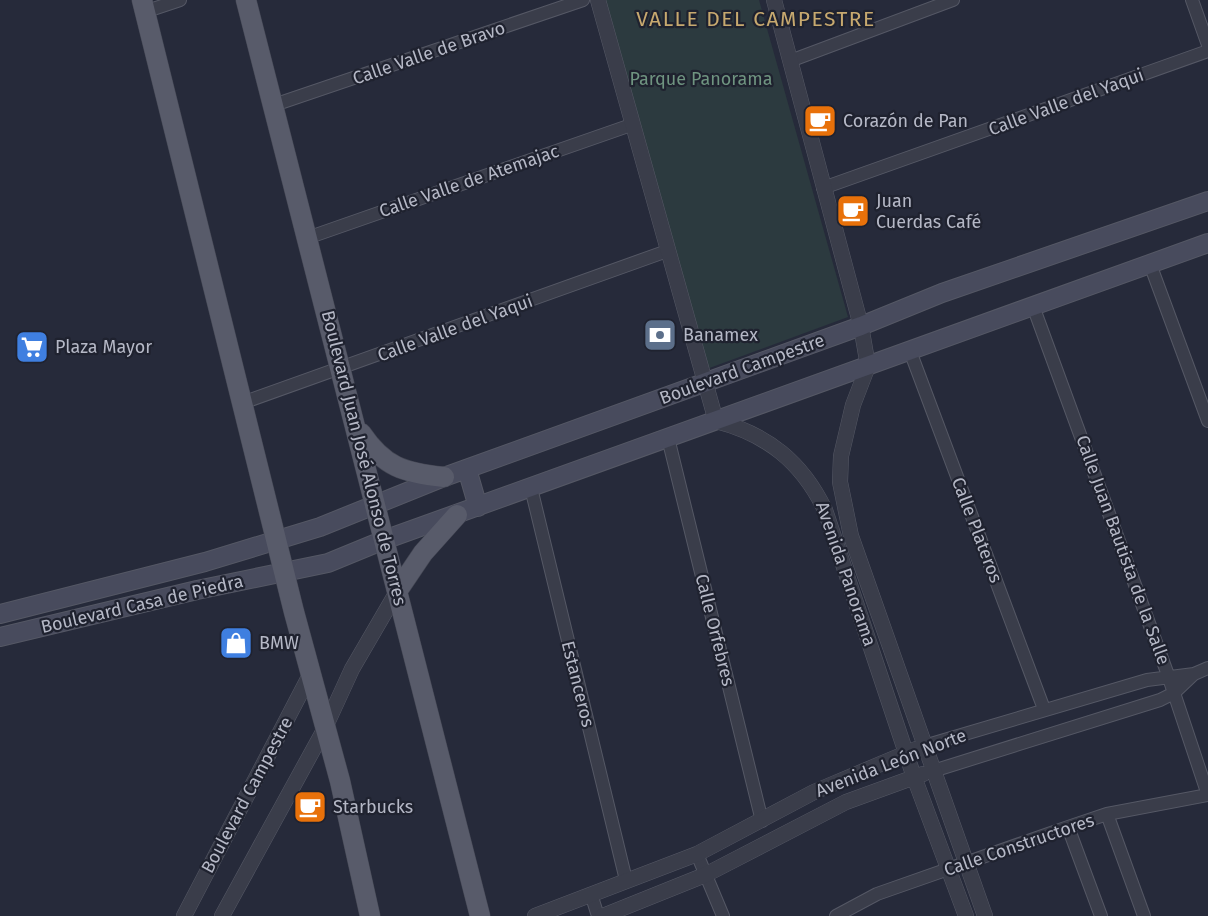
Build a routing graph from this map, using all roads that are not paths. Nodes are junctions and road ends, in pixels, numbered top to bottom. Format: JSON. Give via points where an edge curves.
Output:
{"nodes":[{"id":1,"x":180,"y":0,"type":"edge"},
{"id":2,"x":246,"y":0,"type":"edge"},
{"id":3,"x":583,"y":0,"type":"edge"},
{"id":4,"x":598,"y":0,"type":"edge"},
{"id":5,"x":774,"y":0,"type":"edge"},
{"id":6,"x":953,"y":0,"type":"edge"},
{"id":7,"x":1192,"y":0,"type":"edge"},
{"id":8,"x":143,"y":6,"type":"edge"},
{"id":9,"x":1208,"y":45,"type":"edge"},
{"id":10,"x":1208,"y":51,"type":"edge"},
{"id":11,"x":790,"y":61,"type":"junction"},
{"id":12,"x":274,"y":105,"type":"junction"},
{"id":13,"x":632,"y":125,"type":"junction"},
{"id":14,"x":823,"y":188,"type":"junction"},
{"id":15,"x":1208,"y":201,"type":"edge"},
{"id":16,"x":307,"y":238,"type":"junction"},
{"id":17,"x":1208,"y":243,"type":"edge"},
{"id":18,"x":667,"y":251,"type":"junction"},
{"id":19,"x":1150,"y":264,"type":"junction"},
{"id":20,"x":1033,"y":306,"type":"junction"},
{"id":21,"x":861,"y":326,"type":"junction"},
{"id":22,"x":910,"y":351,"type":"junction"},
{"id":23,"x":868,"y":366,"type":"junction"},
{"id":24,"x":341,"y":369,"type":"junction"},
{"id":25,"x":706,"y":381,"type":"junction"},
{"id":26,"x":242,"y":403,"type":"junction"},
{"id":27,"x":353,"y":421,"type":"junction"},
{"id":28,"x":716,"y":421,"type":"junction"},
{"id":29,"x":1208,"y":421,"type":"edge"},
{"id":30,"x":668,"y":438,"type":"junction"},
{"id":31,"x":467,"y":469,"type":"junction"},
{"id":32,"x":444,"y":477,"type":"junction"},
{"id":33,"x":531,"y":488,"type":"junction"},
{"id":34,"x":376,"y":507,"type":"junction"},
{"id":35,"x":478,"y":507,"type":"junction"},
{"id":36,"x":457,"y":515,"type":"junction"},
{"id":37,"x":277,"y":540,"type":"junction"},
{"id":38,"x":384,"y":540,"type":"junction"},
{"id":39,"x":285,"y":573,"type":"junction"},
{"id":40,"x":398,"y":590,"type":"junction"},
{"id":41,"x":0,"y":614,"type":"edge"},
{"id":42,"x":0,"y":637,"type":"edge"},
{"id":43,"x":1208,"y":668,"type":"edge"},
{"id":44,"x":1194,"y":674,"type":"junction"},
{"id":45,"x":310,"y":675,"type":"junction"},
{"id":46,"x":1168,"y":675,"type":"junction"},
{"id":47,"x":1174,"y":693,"type":"junction"},
{"id":48,"x":1044,"y":709,"type":"junction"},
{"id":49,"x":324,"y":730,"type":"junction"},
{"id":50,"x":924,"y":746,"type":"junction"},
{"id":51,"x":907,"y":753,"type":"junction"},
{"id":52,"x":933,"y":771,"type":"junction"},
{"id":53,"x":914,"y":777,"type":"junction"},
{"id":54,"x":1208,"y":795,"type":"edge"},
{"id":55,"x":1107,"y":814,"type":"junction"},
{"id":56,"x":762,"y":821,"type":"junction"},
{"id":57,"x":1068,"y":827,"type":"junction"},
{"id":58,"x":697,"y":854,"type":"junction"},
{"id":59,"x":965,"y":863,"type":"junction"},
{"id":60,"x":949,"y":869,"type":"junction"},
{"id":61,"x":705,"y":875,"type":"junction"},
{"id":62,"x":626,"y":880,"type":"junction"},
{"id":63,"x":591,"y":894,"type":"junction"},
{"id":64,"x":843,"y":914,"type":"edge"},
{"id":65,"x":184,"y":916,"type":"edge"},
{"id":66,"x":222,"y":916,"type":"edge"},
{"id":67,"x":370,"y":916,"type":"edge"},
{"id":68,"x":480,"y":916,"type":"edge"},
{"id":69,"x":535,"y":916,"type":"edge"},
{"id":70,"x":598,"y":916,"type":"edge"},
{"id":71,"x":603,"y":916,"type":"edge"},
{"id":72,"x":723,"y":916,"type":"edge"},
{"id":73,"x":966,"y":916,"type":"edge"},
{"id":74,"x":985,"y":916,"type":"edge"},
{"id":75,"x":1101,"y":916,"type":"edge"},
{"id":76,"x":1144,"y":916,"type":"edge"}],
"edges":[{"from":1,"to":8,"type":"street"},
{"from":2,"to":12,"type":"main road","name":"Boulevard Juan José Alonso de Torres"},
{"from":3,"to":12,"type":"street","name":"Calle Valle de Bravo"},
{"from":4,"to":13,"type":"street"},
{"from":5,"to":11,"type":"street","name":"Avenida Panorama"},
{"from":6,"to":11,"type":"street"},
{"from":7,"to":9,"type":"street"},
{"from":8,"to":26,"type":"main road"},
{"from":10,"to":14,"type":"street","name":"Calle Valle del Yaqui"},
{"from":11,"to":14,"type":"street","name":"Avenida Panorama"},
{"from":12,"to":16,"type":"main road","name":"Boulevard Juan José Alonso de Torres"},
{"from":13,"to":16,"type":"street","name":"Calle Valle de Atemajac"},
{"from":13,"to":18,"type":"street"},
{"from":14,"to":21,"type":"street","name":"Avenida Panorama"},
{"from":15,"to":21,"type":"main road","name":"Boulevard Campestre","via":[[942,293]]},
{"from":16,"to":24,"type":"main road","name":"Boulevard Juan José Alonso de Torres"},
{"from":17,"to":19,"type":"main road"},
{"from":18,"to":24,"type":"street","name":"Calle Valle del Yaqui"},
{"from":18,"to":25,"type":"street"},
{"from":19,"to":20,"type":"main road"},
{"from":19,"to":29,"type":"street"},
{"from":20,"to":22,"type":"main road"},
{"from":20,"to":46,"type":"street","name":"Calle Juan Bautista de la Salle"},
{"from":21,"to":23,"type":"street","name":"Avenida Panorama"},
{"from":21,"to":25,"type":"main road","name":"Boulevard Campestre"},
{"from":22,"to":23,"type":"main road"},
{"from":22,"to":48,"type":"street","name":"Calle Plateros"},
{"from":23,"to":28,"type":"main road"},
{"from":23,"to":50,"type":"street","name":"Avenida Panorama","via":[[844,435],[840,483],[851,536]]},
{"from":24,"to":26,"type":"street","name":"Calle Valle del Yaqui"},
{"from":24,"to":27,"type":"main road","name":"Boulevard Juan José Alonso de Torres"},
{"from":25,"to":28,"type":"street"},
{"from":25,"to":31,"type":"main road","name":"Boulevard Campestre"},
{"from":26,"to":37,"type":"main road"},
{"from":27,"to":32,"type":"main road","via":[[374,452],[386,462],[404,471]]},
{"from":27,"to":34,"type":"main road","name":"Boulevard Juan José Alonso de Torres"},
{"from":28,"to":30,"type":"main road"},
{"from":28,"to":51,"type":"street","name":"Avenida Panorama","via":[[770,441],[814,486]]},
{"from":30,"to":33,"type":"main road"},
{"from":30,"to":56,"type":"street","name":"Calle Orfebres"},
{"from":31,"to":32,"type":"main road","name":"Boulevard Campestre"},
{"from":31,"to":35,"type":"main road"},
{"from":32,"to":34,"type":"main road","name":"Boulevard Campestre"},
{"from":33,"to":35,"type":"main road"},
{"from":33,"to":62,"type":"street","name":"Estanceros"},
{"from":34,"to":37,"type":"main road","name":"Boulevard Campestre"},
{"from":34,"to":38,"type":"main road","name":"Boulevard Juan José Alonso de Torres"},
{"from":35,"to":36,"type":"main road"},
{"from":36,"to":38,"type":"main road"},
{"from":36,"to":40,"type":"main road","via":[[423,553]]},
{"from":37,"to":39,"type":"main road"},
{"from":37,"to":41,"type":"main road","name":"Boulevard Casa de Piedra"},
{"from":38,"to":39,"type":"main road","via":[[328,563]]},
{"from":38,"to":40,"type":"main road","name":"Boulevard Juan José Alonso de Torres"},
{"from":39,"to":42,"type":"main road","name":"Boulevard Casa de Piedra"},
{"from":39,"to":45,"type":"main road"},
{"from":40,"to":49,"type":"street","name":"Boulevard Campestre","via":[[352,669]]},
{"from":40,"to":68,"type":"main road","name":"Boulevard Juan José Alonso de Torres"},
{"from":43,"to":44,"type":"street","name":"Avenida León Norte"},
{"from":44,"to":46,"type":"street","name":"Avenida León Norte"},
{"from":44,"to":47,"type":"street","name":"Avenida León Norte"},
{"from":45,"to":49,"type":"main road"},
{"from":45,"to":65,"type":"street","name":"Boulevard Campestre"},
{"from":46,"to":47,"type":"street","name":"Calle Juan Bautista de la Salle"},
{"from":46,"to":48,"type":"street","name":"Avenida León Norte"},
{"from":47,"to":52,"type":"street","name":"Avenida León Norte"},
{"from":47,"to":54,"type":"street","name":"Calle Juan Bautista de la Salle"},
{"from":48,"to":50,"type":"street","name":"Avenida León Norte"},
{"from":49,"to":66,"type":"street","name":"Boulevard Campestre"},
{"from":49,"to":67,"type":"main road","via":[[340,781]]},
{"from":50,"to":51,"type":"street","name":"Avenida León Norte"},
{"from":50,"to":52,"type":"street","name":"Avenida Panorama"},
{"from":51,"to":53,"type":"street","name":"Avenida Panorama"},
{"from":51,"to":56,"type":"street","name":"Avenida León Norte","via":[[814,792]]},
{"from":52,"to":53,"type":"street","name":"Avenida León Norte"},
{"from":52,"to":59,"type":"street","name":"Avenida Panorama"},
{"from":53,"to":60,"type":"street","name":"Avenida Panorama"},
{"from":53,"to":61,"type":"street","name":"Avenida León Norte","via":[[829,810]]},
{"from":54,"to":55,"type":"street","name":"Calle Constructores"},
{"from":55,"to":57,"type":"street","name":"Calle Constructores"},
{"from":55,"to":76,"type":"street"},
{"from":56,"to":58,"type":"street","name":"Avenida León Norte"},
{"from":57,"to":59,"type":"street","name":"Calle Constructores"},
{"from":57,"to":75,"type":"street"},
{"from":58,"to":61,"type":"street"},
{"from":58,"to":62,"type":"street","name":"Avenida León Norte"},
{"from":59,"to":60,"type":"street","name":"Calle Constructores"},
{"from":59,"to":74,"type":"street","name":"Avenida Panorama"},
{"from":60,"to":64,"type":"street","name":"Calle Constructores","via":[[876,894]]},
{"from":60,"to":73,"type":"street","name":"Avenida Panorama"},
{"from":61,"to":71,"type":"street","name":"Avenida León Norte"},
{"from":61,"to":72,"type":"street"},
{"from":62,"to":63,"type":"street","name":"Avenida León Norte"},
{"from":63,"to":69,"type":"street","name":"Avenida León Norte"},
{"from":63,"to":70,"type":"street"}]}
